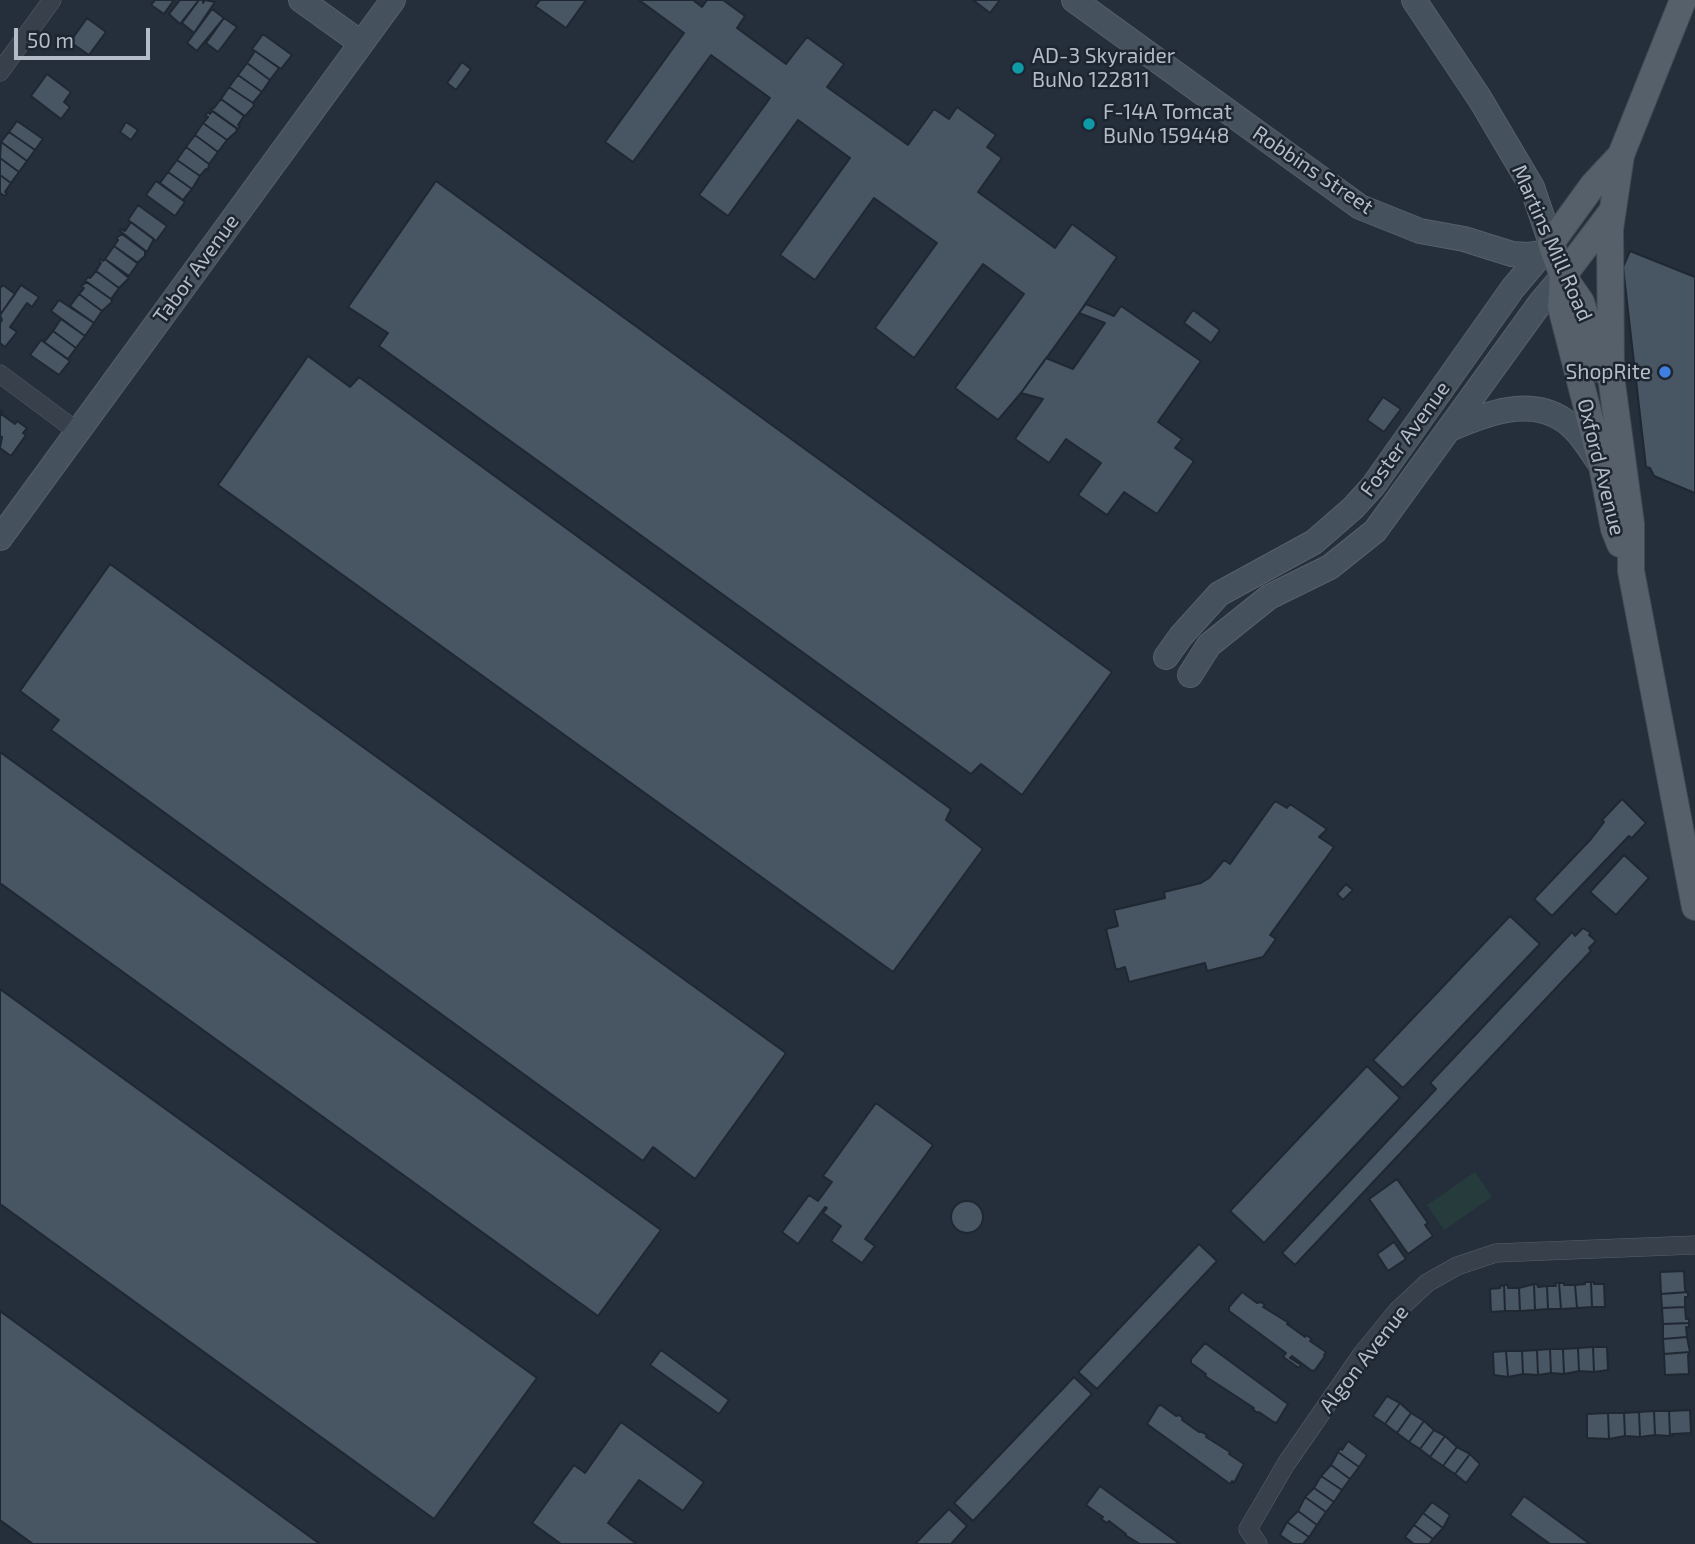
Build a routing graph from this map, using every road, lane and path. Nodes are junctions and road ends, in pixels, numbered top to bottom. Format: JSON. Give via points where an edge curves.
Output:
{"nodes":[{"id":1,"x":52,"y":0,"type":"edge"},
{"id":2,"x":301,"y":0,"type":"edge"},
{"id":3,"x":393,"y":0,"type":"edge"},
{"id":4,"x":1074,"y":0,"type":"edge"},
{"id":5,"x":1414,"y":0,"type":"edge"},
{"id":6,"x":1684,"y":0,"type":"edge"},
{"id":7,"x":361,"y":43,"type":"junction"},
{"id":8,"x":0,"y":72,"type":"edge"},
{"id":9,"x":1621,"y":155,"type":"junction"},
{"id":10,"x":1611,"y":211,"type":"junction"},
{"id":11,"x":1547,"y":248,"type":"junction"},
{"id":12,"x":1563,"y":276,"type":"junction"},
{"id":13,"x":0,"y":374,"type":"edge"},
{"id":14,"x":1616,"y":427,"type":"junction"},
{"id":15,"x":1449,"y":429,"type":"junction"},
{"id":16,"x":78,"y":432,"type":"junction"},
{"id":17,"x":1602,"y":467,"type":"junction"},
{"id":18,"x":0,"y":538,"type":"edge"},
{"id":19,"x":1631,"y":572,"type":"junction"},
{"id":20,"x":1166,"y":657,"type":"dead end"},
{"id":21,"x":1191,"y":675,"type":"dead end"},
{"id":22,"x":1695,"y":907,"type":"edge"},
{"id":23,"x":1695,"y":1245,"type":"edge"},
{"id":24,"x":1253,"y":1537,"type":"edge"}],
"edges":[{"from":1,"to":8,"type":"street"},
{"from":2,"to":7,"type":"street"},
{"from":3,"to":7,"type":"street","name":"Tabor Avenue"},
{"from":4,"to":11,"type":"street","name":"Robbins Street","via":[[1360,207],[1420,231],[1512,254]]},
{"from":5,"to":11,"type":"street","name":"Martins Mill Road","via":[[1532,187]]},
{"from":6,"to":9,"type":"main road","name":"Oxford Avenue"},
{"from":7,"to":16,"type":"street","name":"Tabor Avenue"},
{"from":9,"to":10,"type":"main road","name":"Oxford Avenue"},
{"from":9,"to":11,"type":"main road","name":"Oxford Avenue"},
{"from":10,"to":12,"type":"main road","name":"Oxford Avenue"},
{"from":10,"to":14,"type":"main road","name":"Oxford Avenue","via":[[1608,258]]},
{"from":11,"to":12,"type":"main road","name":"Martins Mill Road"},
{"from":11,"to":20,"type":"street","name":"Foster Avenue","via":[[1353,508],[1314,542],[1219,593]]},
{"from":12,"to":14,"type":"main road","name":"Martins Mill Road","via":[[1581,302]]},
{"from":12,"to":15,"type":"street","name":"Foster Avenue"},
{"from":12,"to":17,"type":"main road","name":"Oxford Avenue","via":[[1561,307]]},
{"from":13,"to":16,"type":"street"},
{"from":14,"to":19,"type":"main road","name":"Oxford Avenue","via":[[1631,524]]},
{"from":15,"to":17,"type":"street","via":[[1489,415],[1535,408],[1564,421]]},
{"from":15,"to":21,"type":"street","name":"Foster Avenue","via":[[1375,531],[1330,567],[1269,597],[1209,645]]},
{"from":16,"to":18,"type":"street","name":"Tabor Avenue"},
{"from":17,"to":19,"type":"main road","name":"Oxford Avenue","via":[[1614,529]]},
{"from":19,"to":22,"type":"main road","name":"Oxford Avenue"},
{"from":23,"to":24,"type":"street","name":"Algon Avenue","via":[[1496,1253],[1457,1266],[1427,1283],[1362,1354],[1286,1464]]}]}
